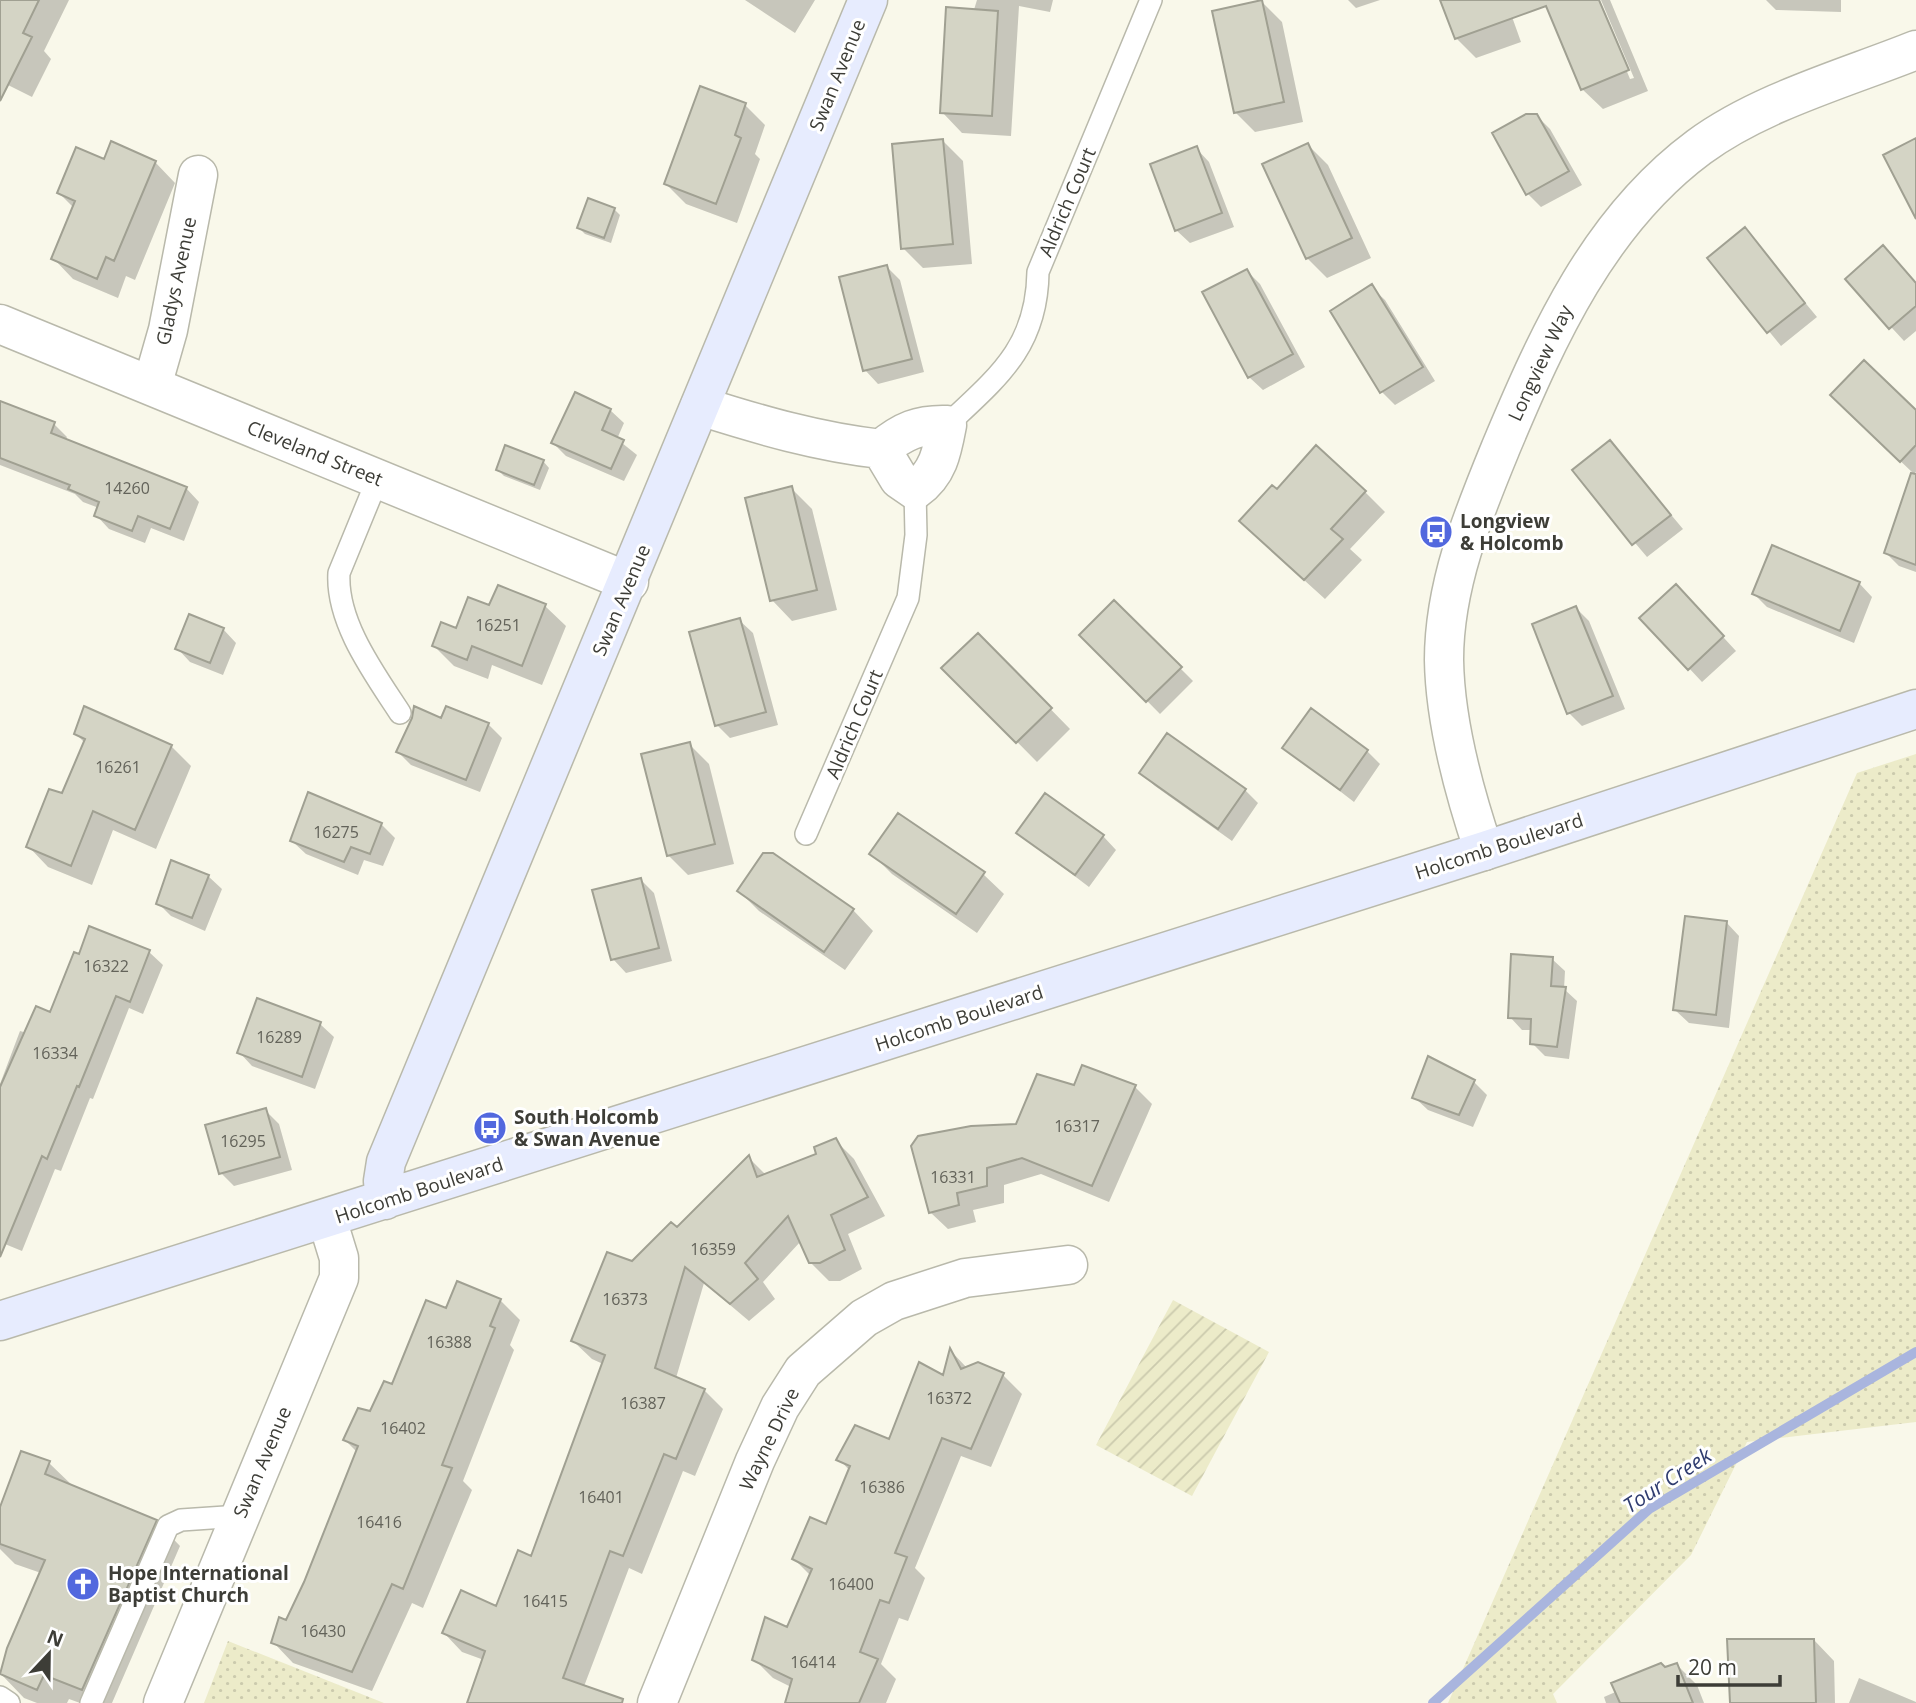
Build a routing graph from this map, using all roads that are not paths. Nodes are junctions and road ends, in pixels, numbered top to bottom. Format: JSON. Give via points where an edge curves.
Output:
{"nodes":[{"id":1,"x":868,"y":0,"type":"edge"},
{"id":2,"x":1151,"y":0,"type":"edge"},
{"id":3,"x":1916,"y":50,"type":"edge"},
{"id":4,"x":198,"y":175,"type":"dead end"},
{"id":5,"x":0,"y":324,"type":"edge"},
{"id":6,"x":152,"y":386,"type":"junction"},
{"id":7,"x":700,"y":406,"type":"junction"},
{"id":8,"x":947,"y":425,"type":"junction"},
{"id":9,"x":881,"y":449,"type":"junction"},
{"id":10,"x":378,"y":478,"type":"junction"},
{"id":11,"x":915,"y":490,"type":"junction"},
{"id":12,"x":629,"y":582,"type":"junction"},
{"id":13,"x":1916,"y":709,"type":"edge"},
{"id":14,"x":400,"y":713,"type":"dead end"},
{"id":15,"x":806,"y":834,"type":"dead end"},
{"id":16,"x":1484,"y":851,"type":"junction"},
{"id":17,"x":385,"y":1200,"type":"junction"},
{"id":18,"x":327,"y":1219,"type":"junction"},
{"id":19,"x":1068,"y":1265,"type":"dead end"},
{"id":20,"x":0,"y":1321,"type":"edge"},
{"id":21,"x":240,"y":1516,"type":"junction"},
{"id":22,"x":0,"y":1697,"type":"edge"},
{"id":23,"x":9,"y":1703,"type":"edge"},
{"id":24,"x":91,"y":1703,"type":"edge"},
{"id":25,"x":163,"y":1703,"type":"edge"},
{"id":26,"x":657,"y":1703,"type":"edge"}],
"edges":[{"from":1,"to":7,"type":"street","name":"Swan Avenue"},
{"from":2,"to":8,"type":"lane","name":"Aldrich Court","via":[[1038,272],[1037,303],[1022,342],[1002,373]]},
{"from":3,"to":16,"type":"street","name":"Longview Way","via":[[1755,114],[1701,146],[1647,190],[1603,247],[1561,314],[1485,486],[1457,563],[1449,600],[1444,660],[1448,697],[1472,816]]},
{"from":4,"to":6,"type":"street","name":"Gladys Avenue","via":[[168,330]]},
{"from":5,"to":6,"type":"street","name":"Cleveland Street"},
{"from":6,"to":10,"type":"street","name":"Cleveland Street"},
{"from":7,"to":9,"type":"street","via":[[780,431]]},
{"from":7,"to":12,"type":"street","name":"Swan Avenue"},
{"from":8,"to":9,"type":"street","via":[[923,425],[899,434]]},
{"from":8,"to":11,"type":"street","via":[[930,479]]},
{"from":9,"to":11,"type":"street","via":[[899,479]]},
{"from":10,"to":12,"type":"street","name":"Cleveland Street"},
{"from":10,"to":14,"type":"lane","via":[[339,573],[338,589],[342,609]]},
{"from":11,"to":15,"type":"lane","name":"Aldrich Court","via":[[916,535],[908,598]]},
{"from":12,"to":17,"type":"street","name":"Swan Avenue","via":[[386,1162]]},
{"from":13,"to":16,"type":"street","name":"Holcomb Boulevard"},
{"from":16,"to":17,"type":"street","name":"Holcomb Boulevard"},
{"from":17,"to":18,"type":"street","name":"Holcomb Boulevard"},
{"from":18,"to":20,"type":"street","name":"Holcomb Boulevard"},
{"from":18,"to":21,"type":"street","name":"Swan Avenue","via":[[340,1258],[339,1278]]},
{"from":19,"to":26,"type":"street","name":"Wayne Drive","via":[[965,1278],[894,1301],[855,1325],[803,1371],[755,1461]]},
{"from":21,"to":24,"type":"lane","via":[[181,1520],[168,1527]]},
{"from":21,"to":25,"type":"street","name":"Swan Avenue"},
{"from":22,"to":23,"type":"lane"}]}
